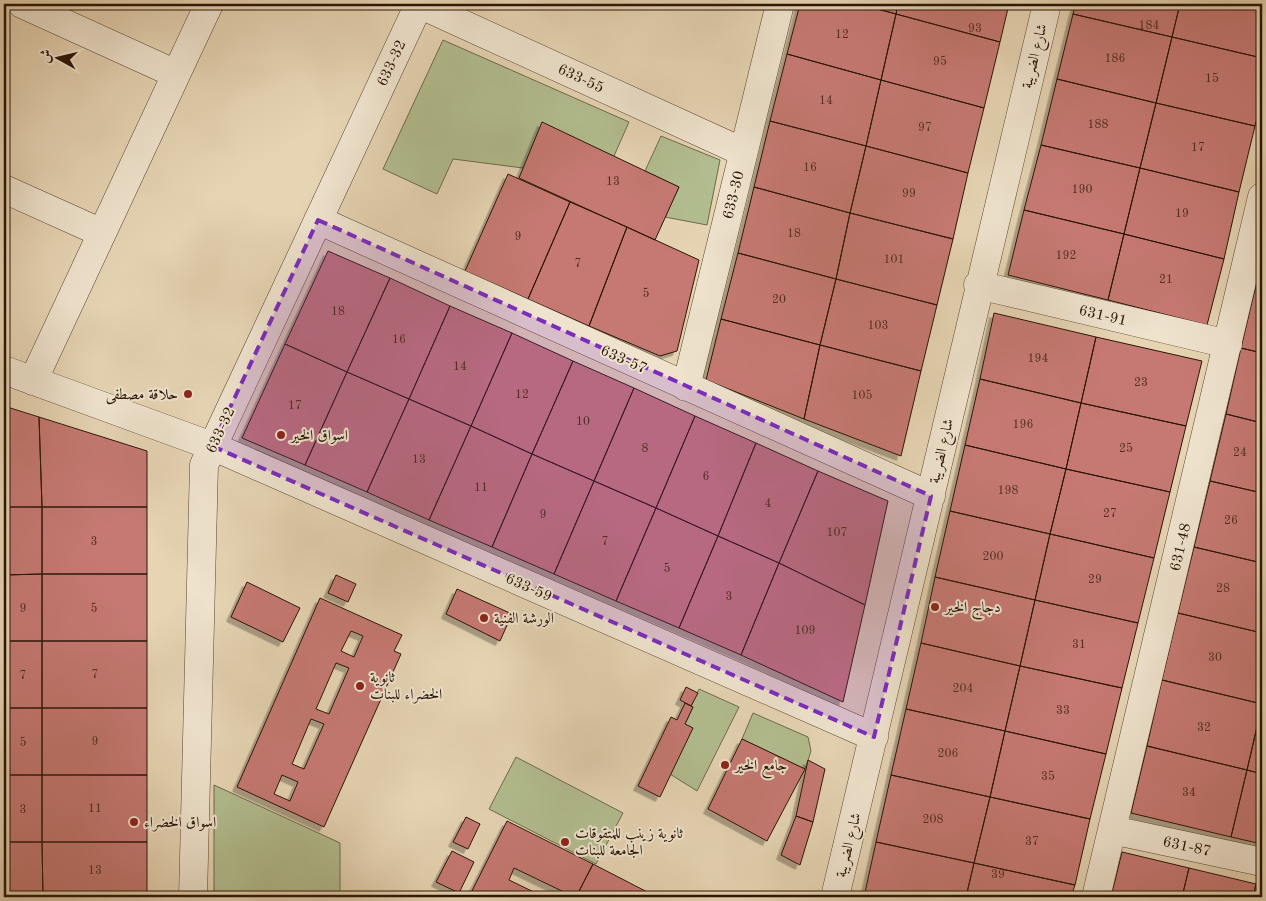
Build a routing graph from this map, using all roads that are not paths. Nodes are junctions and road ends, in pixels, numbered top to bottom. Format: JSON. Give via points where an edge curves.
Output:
{"nodes":[{"id":1,"x":22,"y":4,"type":"edge"},
{"id":2,"x":209,"y":4,"type":"edge"},
{"id":3,"x":419,"y":4,"type":"edge"},
{"id":4,"x":780,"y":4,"type":"edge"},
{"id":5,"x":1047,"y":4,"type":"edge"},
{"id":6,"x":176,"y":74,"type":"junction"},
{"id":7,"x":743,"y":152,"type":"junction"},
{"id":8,"x":4,"y":189,"type":"edge"},
{"id":9,"x":1262,"y":197,"type":"edge"},
{"id":10,"x":318,"y":220,"type":"junction"},
{"id":11,"x":102,"y":233,"type":"junction"},
{"id":12,"x":978,"y":285,"type":"junction"},
{"id":13,"x":1228,"y":344,"type":"junction"},
{"id":14,"x":4,"y":370,"type":"edge"},
{"id":15,"x":33,"y":381,"type":"junction"},
{"id":16,"x":686,"y":387,"type":"junction"},
{"id":17,"x":212,"y":446,"type":"junction"},
{"id":18,"x":931,"y":496,"type":"junction"},
{"id":19,"x":874,"y":737,"type":"junction"},
{"id":20,"x":1112,"y":830,"type":"junction"},
{"id":21,"x":1262,"y":862,"type":"edge"},
{"id":22,"x":193,"y":897,"type":"edge"},
{"id":23,"x":835,"y":897,"type":"edge"},
{"id":24,"x":1096,"y":897,"type":"edge"}],
"edges":[{"from":1,"to":6,"type":"street"},
{"from":2,"to":6,"type":"street"},
{"from":3,"to":7,"type":"street","name":"633-55"},
{"from":3,"to":10,"type":"street","name":"633-32"},
{"from":4,"to":7,"type":"street","name":"633-30"},
{"from":5,"to":12,"type":"street","name":"شارع الضريبة"},
{"from":6,"to":11,"type":"street"},
{"from":7,"to":16,"type":"street","name":"633-30"},
{"from":8,"to":11,"type":"street"},
{"from":9,"to":13,"type":"street","name":"631-48"},
{"from":10,"to":16,"type":"street","name":"633-57"},
{"from":10,"to":17,"type":"street","name":"633-32"},
{"from":11,"to":15,"type":"street"},
{"from":12,"to":13,"type":"street","name":"631-91"},
{"from":12,"to":18,"type":"street","name":"شارع الضريبة"},
{"from":13,"to":20,"type":"street","name":"631-48"},
{"from":14,"to":15,"type":"street","name":"633-59"},
{"from":15,"to":17,"type":"street","name":"633-59"},
{"from":16,"to":18,"type":"street","name":"633-57"},
{"from":17,"to":19,"type":"street","name":"633-59"},
{"from":17,"to":22,"type":"street","name":"633-32","via":[[204,465]]},
{"from":18,"to":19,"type":"street","name":"شارع الضريبة"},
{"from":19,"to":23,"type":"street","name":"شارع الضريبة"},
{"from":20,"to":21,"type":"street","name":"631-87"},
{"from":20,"to":24,"type":"street","name":"631-48"}]}
